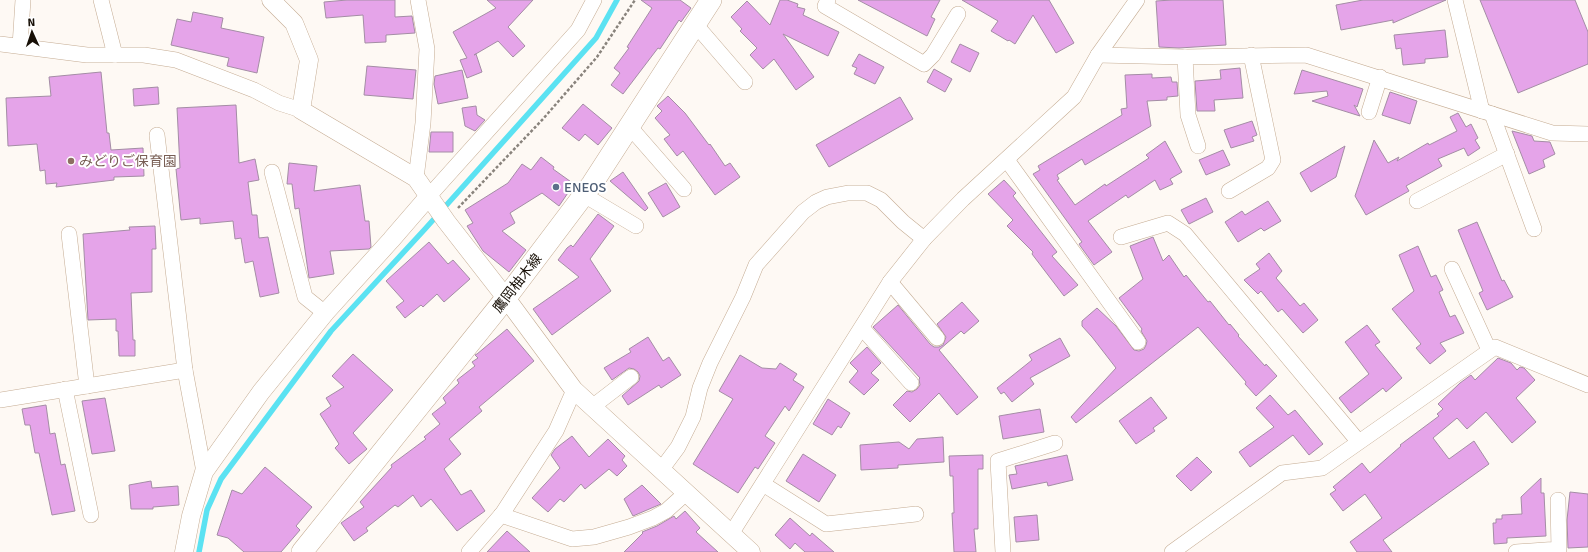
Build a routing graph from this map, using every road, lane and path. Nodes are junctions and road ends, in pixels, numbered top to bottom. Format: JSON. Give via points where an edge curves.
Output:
{"nodes":[{"id":1,"x":23,"y":0,"type":"edge"},
{"id":2,"x":101,"y":0,"type":"edge"},
{"id":3,"x":271,"y":0,"type":"edge"},
{"id":4,"x":418,"y":0,"type":"edge"},
{"id":5,"x":594,"y":0,"type":"edge"},
{"id":6,"x":635,"y":0,"type":"edge"},
{"id":7,"x":711,"y":0,"type":"edge"},
{"id":8,"x":828,"y":0,"type":"edge"},
{"id":9,"x":1137,"y":0,"type":"edge"},
{"id":10,"x":1456,"y":0,"type":"edge"},
{"id":11,"x":958,"y":14,"type":"dead end"},
{"id":12,"x":696,"y":24,"type":"junction"},
{"id":13,"x":0,"y":44,"type":"edge"},
{"id":14,"x":20,"y":46,"type":"junction"},
{"id":15,"x":115,"y":55,"type":"junction"},
{"id":16,"x":1098,"y":55,"type":"junction"},
{"id":17,"x":1251,"y":55,"type":"junction"},
{"id":18,"x":1185,"y":57,"type":"junction"},
{"id":19,"x":1380,"y":77,"type":"junction"},
{"id":20,"x":745,"y":82,"type":"dead end"},
{"id":21,"x":301,"y":110,"type":"junction"},
{"id":22,"x":1369,"y":112,"type":"dead end"},
{"id":23,"x":1487,"y":113,"type":"junction"},
{"id":24,"x":629,"y":126,"type":"junction"},
{"id":25,"x":157,"y":135,"type":"dead end"},
{"id":26,"x":1588,"y":135,"type":"edge"},
{"id":27,"x":1198,"y":146,"type":"dead end"},
{"id":28,"x":1507,"y":154,"type":"junction"},
{"id":29,"x":1007,"y":160,"type":"junction"},
{"id":30,"x":272,"y":172,"type":"dead end"},
{"id":31,"x":416,"y":178,"type":"junction"},
{"id":32,"x":684,"y":189,"type":"dead end"},
{"id":33,"x":1228,"y":191,"type":"dead end"},
{"id":34,"x":584,"y":195,"type":"junction"},
{"id":35,"x":430,"y":199,"type":"junction"},
{"id":36,"x":1417,"y":201,"type":"dead end"},
{"id":37,"x":446,"y":220,"type":"junction"},
{"id":38,"x":636,"y":226,"type":"dead end"},
{"id":39,"x":1534,"y":229,"type":"dead end"},
{"id":40,"x":69,"y":234,"type":"dead end"},
{"id":41,"x":1121,"y":238,"type":"dead end"},
{"id":42,"x":924,"y":239,"type":"junction"},
{"id":43,"x":1452,"y":269,"type":"dead end"},
{"id":44,"x":890,"y":282,"type":"junction"},
{"id":45,"x":506,"y":298,"type":"junction"},
{"id":46,"x":325,"y":313,"type":"junction"},
{"id":47,"x":862,"y":328,"type":"junction"},
{"id":48,"x":937,"y":338,"type":"dead end"},
{"id":49,"x":1138,"y":342,"type":"dead end"},
{"id":50,"x":1489,"y":350,"type":"junction"},
{"id":51,"x":185,"y":370,"type":"junction"},
{"id":52,"x":631,"y":377,"type":"dead end"},
{"id":53,"x":911,"y":383,"type":"dead end"},
{"id":54,"x":1588,"y":385,"type":"edge"},
{"id":55,"x":87,"y":386,"type":"junction"},
{"id":56,"x":65,"y":389,"type":"junction"},
{"id":57,"x":574,"y":390,"type":"junction"},
{"id":58,"x":0,"y":400,"type":"edge"},
{"id":59,"x":592,"y":407,"type":"junction"},
{"id":60,"x":1358,"y":441,"type":"junction"},
{"id":61,"x":1055,"y":444,"type":"dead end"},
{"id":62,"x":661,"y":470,"type":"junction"},
{"id":63,"x":204,"y":472,"type":"junction"},
{"id":64,"x":763,"y":484,"type":"junction"},
{"id":65,"x":686,"y":493,"type":"junction"},
{"id":66,"x":1558,"y":500,"type":"dead end"},
{"id":67,"x":916,"y":514,"type":"dead end"},
{"id":68,"x":91,"y":515,"type":"dead end"},
{"id":69,"x":501,"y":515,"type":"junction"},
{"id":70,"x":739,"y":545,"type":"edge"},
{"id":71,"x":184,"y":552,"type":"edge"},
{"id":72,"x":302,"y":552,"type":"edge"},
{"id":73,"x":469,"y":552,"type":"edge"},
{"id":74,"x":1003,"y":552,"type":"edge"},
{"id":75,"x":1172,"y":552,"type":"edge"},
{"id":76,"x":1516,"y":552,"type":"edge"}],
"edges":[{"from":1,"to":14,"type":"street"},
{"from":2,"to":15,"type":"street"},
{"from":3,"to":21,"type":"street","via":[[294,23],[309,60]]},
{"from":4,"to":31,"type":"street","via":[[427,48],[423,123]]},
{"from":5,"to":35,"type":"street","via":[[578,30]]},
{"from":6,"to":37,"type":"path","via":[[597,57],[543,119]]},
{"from":7,"to":12,"type":"main road","name":"鷹岡柚木線"},
{"from":8,"to":11,"type":"street","via":[[825,6],[924,64],[933,55]]},
{"from":9,"to":16,"type":"street"},
{"from":10,"to":23,"type":"street"},
{"from":12,"to":20,"type":"street"},
{"from":12,"to":24,"type":"main road","name":"鷹岡柚木線"},
{"from":13,"to":14,"type":"street"},
{"from":14,"to":15,"type":"street","via":[[87,55]]},
{"from":15,"to":21,"type":"street","via":[[144,55],[176,60]]},
{"from":16,"to":18,"type":"street"},
{"from":16,"to":29,"type":"street","via":[[1074,97]]},
{"from":17,"to":18,"type":"street"},
{"from":17,"to":19,"type":"street","via":[[1306,55]]},
{"from":17,"to":33,"type":"street","via":[[1273,160],[1268,168]]},
{"from":18,"to":27,"type":"street","via":[[1188,115]]},
{"from":19,"to":22,"type":"street"},
{"from":19,"to":23,"type":"street"},
{"from":21,"to":31,"type":"street"},
{"from":23,"to":26,"type":"street","via":[[1552,133]]},
{"from":23,"to":28,"type":"street"},
{"from":24,"to":32,"type":"street"},
{"from":24,"to":34,"type":"main road","name":"鷹岡柚木線"},
{"from":25,"to":51,"type":"street"},
{"from":28,"to":36,"type":"street"},
{"from":28,"to":39,"type":"street"},
{"from":29,"to":42,"type":"street","via":[[963,199]]},
{"from":29,"to":49,"type":"street"},
{"from":30,"to":46,"type":"street","via":[[305,297]]},
{"from":31,"to":35,"type":"street"},
{"from":34,"to":38,"type":"street"},
{"from":34,"to":45,"type":"main road","name":"鷹岡柚木線"},
{"from":35,"to":37,"type":"street"},
{"from":35,"to":46,"type":"street"},
{"from":37,"to":45,"type":"street"},
{"from":40,"to":55,"type":"street"},
{"from":41,"to":60,"type":"street","via":[[1168,223],[1185,234]]},
{"from":42,"to":44,"type":"street"},
{"from":42,"to":62,"type":"street","via":[[881,200],[867,194],[848,193],[827,197],[803,212],[756,265],[710,363],[693,416],[678,446]]},
{"from":43,"to":50,"type":"street"},
{"from":44,"to":47,"type":"street"},
{"from":44,"to":48,"type":"street"},
{"from":45,"to":57,"type":"street"},
{"from":45,"to":72,"type":"main road","name":"鷹岡柚木線"},
{"from":46,"to":63,"type":"street","via":[[261,392]]},
{"from":47,"to":53,"type":"street"},
{"from":47,"to":64,"type":"street"},
{"from":50,"to":54,"type":"street","via":[[1495,347]]},
{"from":50,"to":60,"type":"street"},
{"from":51,"to":55,"type":"street"},
{"from":51,"to":63,"type":"street"},
{"from":52,"to":59,"type":"street"},
{"from":55,"to":56,"type":"street"},
{"from":56,"to":58,"type":"street"},
{"from":56,"to":68,"type":"street"},
{"from":57,"to":59,"type":"street"},
{"from":57,"to":69,"type":"street","via":[[556,431]]},
{"from":59,"to":62,"type":"street"},
{"from":60,"to":75,"type":"street","via":[[1322,468],[1282,473]]},
{"from":61,"to":74,"type":"street","via":[[998,461]]},
{"from":62,"to":65,"type":"street"},
{"from":63,"to":71,"type":"street"},
{"from":64,"to":67,"type":"street","via":[[826,524]]},
{"from":64,"to":70,"type":"street"},
{"from":65,"to":69,"type":"street","via":[[666,511],[653,518],[594,537],[572,539]]},
{"from":65,"to":70,"type":"street"},
{"from":66,"to":76,"type":"street","via":[[1559,549]]},
{"from":69,"to":73,"type":"street"}]}
